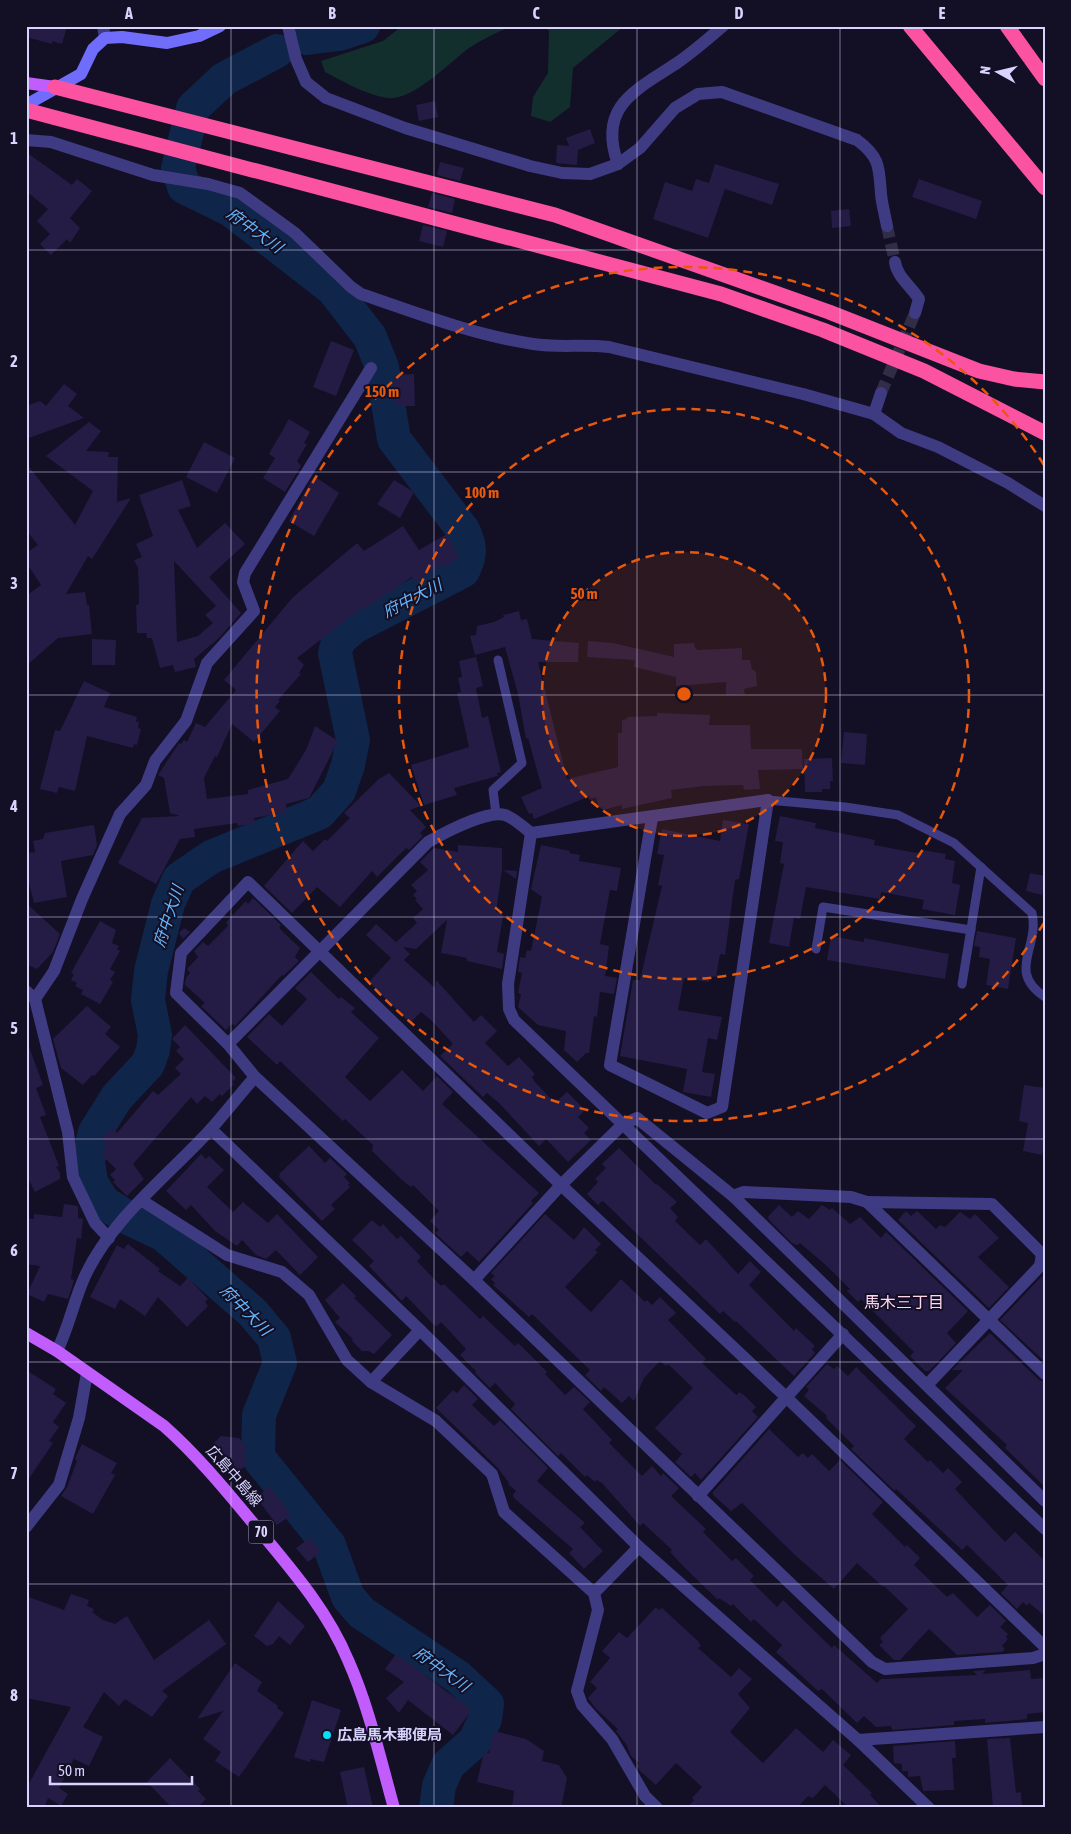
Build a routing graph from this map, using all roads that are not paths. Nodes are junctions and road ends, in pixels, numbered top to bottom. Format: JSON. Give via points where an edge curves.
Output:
{"nodes":[{"id":1,"x":220,"y":26,"type":"edge"},
{"id":2,"x":288,"y":26,"type":"edge"},
{"id":3,"x":722,"y":26,"type":"edge"},
{"id":4,"x":910,"y":26,"type":"edge"},
{"id":5,"x":1007,"y":26,"type":"edge"},
{"id":6,"x":104,"y":32,"type":"edge"},
{"id":7,"x":1045,"y":79,"type":"edge"},
{"id":8,"x":26,"y":83,"type":"edge"},
{"id":9,"x":54,"y":87,"type":"junction"},
{"id":10,"x":26,"y":105,"type":"edge"},
{"id":11,"x":26,"y":110,"type":"edge"},
{"id":12,"x":26,"y":140,"type":"edge"},
{"id":13,"x":618,"y":164,"type":"junction"},
{"id":14,"x":1045,"y":188,"type":"edge"},
{"id":15,"x":887,"y":226,"type":"tunnel mouth"},
{"id":16,"x":895,"y":262,"type":"tunnel mouth"},
{"id":17,"x":915,"y":313,"type":"tunnel mouth"},
{"id":18,"x":371,"y":368,"type":"dead end"},
{"id":19,"x":1045,"y":382,"type":"edge"},
{"id":20,"x":881,"y":393,"type":"tunnel mouth"},
{"id":21,"x":874,"y":414,"type":"junction"},
{"id":22,"x":1045,"y":433,"type":"edge"},
{"id":23,"x":1045,"y":506,"type":"edge"},
{"id":24,"x":498,"y":660,"type":"dead end"},
{"id":25,"x":768,"y":800,"type":"junction"},
{"id":26,"x":496,"y":814,"type":"junction"},
{"id":27,"x":652,"y":818,"type":"junction"},
{"id":28,"x":531,"y":833,"type":"junction"},
{"id":29,"x":981,"y":867,"type":"junction"},
{"id":30,"x":971,"y":930,"type":"junction"},
{"id":31,"x":816,"y":949,"type":"dead end"},
{"id":32,"x":320,"y":952,"type":"junction"},
{"id":33,"x":962,"y":984,"type":"dead end"},
{"id":34,"x":31,"y":995,"type":"edge"},
{"id":35,"x":1045,"y":997,"type":"edge"},
{"id":36,"x":228,"y":1044,"type":"junction"},
{"id":37,"x":255,"y":1077,"type":"junction"},
{"id":38,"x":622,"y":1125,"type":"junction"},
{"id":39,"x":211,"y":1129,"type":"junction"},
{"id":40,"x":561,"y":1185,"type":"junction"},
{"id":41,"x":732,"y":1196,"type":"junction"},
{"id":42,"x":867,"y":1202,"type":"junction"},
{"id":43,"x":138,"y":1204,"type":"junction"},
{"id":44,"x":108,"y":1238,"type":"junction"},
{"id":45,"x":474,"y":1280,"type":"junction"},
{"id":46,"x":990,"y":1319,"type":"junction"},
{"id":47,"x":420,"y":1330,"type":"junction"},
{"id":48,"x":26,"y":1333,"type":"edge"},
{"id":49,"x":843,"y":1334,"type":"junction"},
{"id":50,"x":58,"y":1351,"type":"junction"},
{"id":51,"x":87,"y":1373,"type":"junction"},
{"id":52,"x":1045,"y":1374,"type":"edge"},
{"id":53,"x":371,"y":1382,"type":"junction"},
{"id":54,"x":927,"y":1385,"type":"junction"},
{"id":55,"x":786,"y":1396,"type":"junction"},
{"id":56,"x":698,"y":1496,"type":"junction"},
{"id":57,"x":1045,"y":1501,"type":"edge"},
{"id":58,"x":26,"y":1527,"type":"edge"},
{"id":59,"x":1045,"y":1529,"type":"edge"},
{"id":60,"x":640,"y":1547,"type":"junction"},
{"id":61,"x":594,"y":1593,"type":"junction"},
{"id":62,"x":1045,"y":1647,"type":"edge"},
{"id":63,"x":1045,"y":1654,"type":"edge"},
{"id":64,"x":1045,"y":1727,"type":"edge"},
{"id":65,"x":858,"y":1740,"type":"junction"},
{"id":66,"x":394,"y":1808,"type":"edge"},
{"id":67,"x":657,"y":1808,"type":"edge"},
{"id":68,"x":929,"y":1808,"type":"edge"}],
"edges":[{"from":1,"to":6,"type":"street","via":[[199,36],[167,43]]},
{"from":2,"to":13,"type":"street","via":[[306,82],[334,102],[405,128],[562,173],[590,174]]},
{"from":3,"to":13,"type":"street","via":[[690,54],[629,94],[614,119],[610,143]]},
{"from":4,"to":14,"type":"highway"},
{"from":5,"to":7,"type":"highway"},
{"from":6,"to":9,"type":"street","via":[[81,74]]},
{"from":8,"to":9,"type":"main road"},
{"from":9,"to":10,"type":"street"},
{"from":9,"to":19,"type":"highway","via":[[555,215],[812,306],[979,371]]},
{"from":11,"to":22,"type":"highway","via":[[721,294],[823,330],[924,371]]},
{"from":12,"to":21,"type":"street","via":[[51,142],[153,175],[240,193],[295,233],[361,294],[454,326],[535,345],[609,347]]},
{"from":13,"to":15,"type":"street","via":[[640,148],[675,108],[698,94],[722,92],[857,140],[871,150],[880,169]]},
{"from":16,"to":17,"type":"street","via":[[896,272],[919,299]]},
{"from":18,"to":34,"type":"street","via":[[245,573],[243,582],[254,611],[207,663],[186,721],[155,760],[146,785],[120,814],[54,971]]},
{"from":20,"to":21,"type":"street"},
{"from":21,"to":23,"type":"street","via":[[901,432],[938,446]]},
{"from":24,"to":26,"type":"lane","via":[[522,764],[493,790]]},
{"from":25,"to":27,"type":"street"},
{"from":25,"to":27,"type":"street","via":[[722,1107],[707,1113],[610,1065]]},
{"from":25,"to":29,"type":"lane","via":[[898,815],[954,843]]},
{"from":26,"to":28,"type":"street","via":[[506,815]]},
{"from":26,"to":32,"type":"street","via":[[456,826],[428,842]]},
{"from":27,"to":28,"type":"street"},
{"from":28,"to":38,"type":"street","via":[[508,984],[509,1009],[514,1020]]},
{"from":29,"to":30,"type":"lane"},
{"from":29,"to":35,"type":"lane","via":[[1032,913],[1035,926],[1025,968],[1026,978]]},
{"from":30,"to":31,"type":"lane","via":[[823,907]]},
{"from":30,"to":33,"type":"lane"},
{"from":32,"to":36,"type":"street"},
{"from":32,"to":36,"type":"street","via":[[248,882],[181,953],[177,985],[176,994]]},
{"from":32,"to":40,"type":"street"},
{"from":34,"to":44,"type":"street","via":[[68,1132],[73,1177],[95,1224]]},
{"from":36,"to":37,"type":"street"},
{"from":37,"to":39,"type":"street"},
{"from":37,"to":45,"type":"street"},
{"from":38,"to":40,"type":"street"},
{"from":38,"to":41,"type":"street","via":[[637,1118]]},
{"from":38,"to":49,"type":"street"},
{"from":39,"to":43,"type":"street"},
{"from":39,"to":47,"type":"street"},
{"from":40,"to":45,"type":"street"},
{"from":40,"to":55,"type":"street"},
{"from":41,"to":42,"type":"street","via":[[744,1192],[851,1197]]},
{"from":41,"to":54,"type":"street"},
{"from":42,"to":46,"type":"street"},
{"from":42,"to":46,"type":"street","via":[[992,1204],[1042,1254],[1040,1266]]},
{"from":43,"to":44,"type":"street"},
{"from":43,"to":53,"type":"street","via":[[227,1255],[282,1272],[309,1295],[347,1360]]},
{"from":44,"to":50,"type":"street","via":[[85,1276]]},
{"from":45,"to":56,"type":"street"},
{"from":46,"to":52,"type":"street"},
{"from":46,"to":54,"type":"street"},
{"from":47,"to":53,"type":"street"},
{"from":47,"to":60,"type":"street"},
{"from":48,"to":50,"type":"main road","name":"広島中島線","number":"70"},
{"from":49,"to":55,"type":"street"},
{"from":49,"to":59,"type":"street"},
{"from":50,"to":51,"type":"main road","name":"広島中島線","number":"70"},
{"from":51,"to":58,"type":"street","via":[[79,1418],[59,1485]]},
{"from":51,"to":66,"type":"main road","name":"広島中島線","number":"70","via":[[164,1426],[195,1455],[304,1585],[334,1632],[358,1684]]},
{"from":53,"to":61,"type":"street","via":[[436,1421],[492,1474],[504,1512]]},
{"from":54,"to":57,"type":"street"},
{"from":55,"to":56,"type":"street"},
{"from":55,"to":62,"type":"street"},
{"from":56,"to":63,"type":"street","via":[[872,1662],[885,1669],[1033,1658]]},
{"from":60,"to":61,"type":"street"},
{"from":60,"to":65,"type":"street"},
{"from":61,"to":67,"type":"street","via":[[598,1610],[577,1691],[582,1705],[612,1739],[645,1796]]},
{"from":64,"to":65,"type":"street"},
{"from":65,"to":68,"type":"street"}]}
